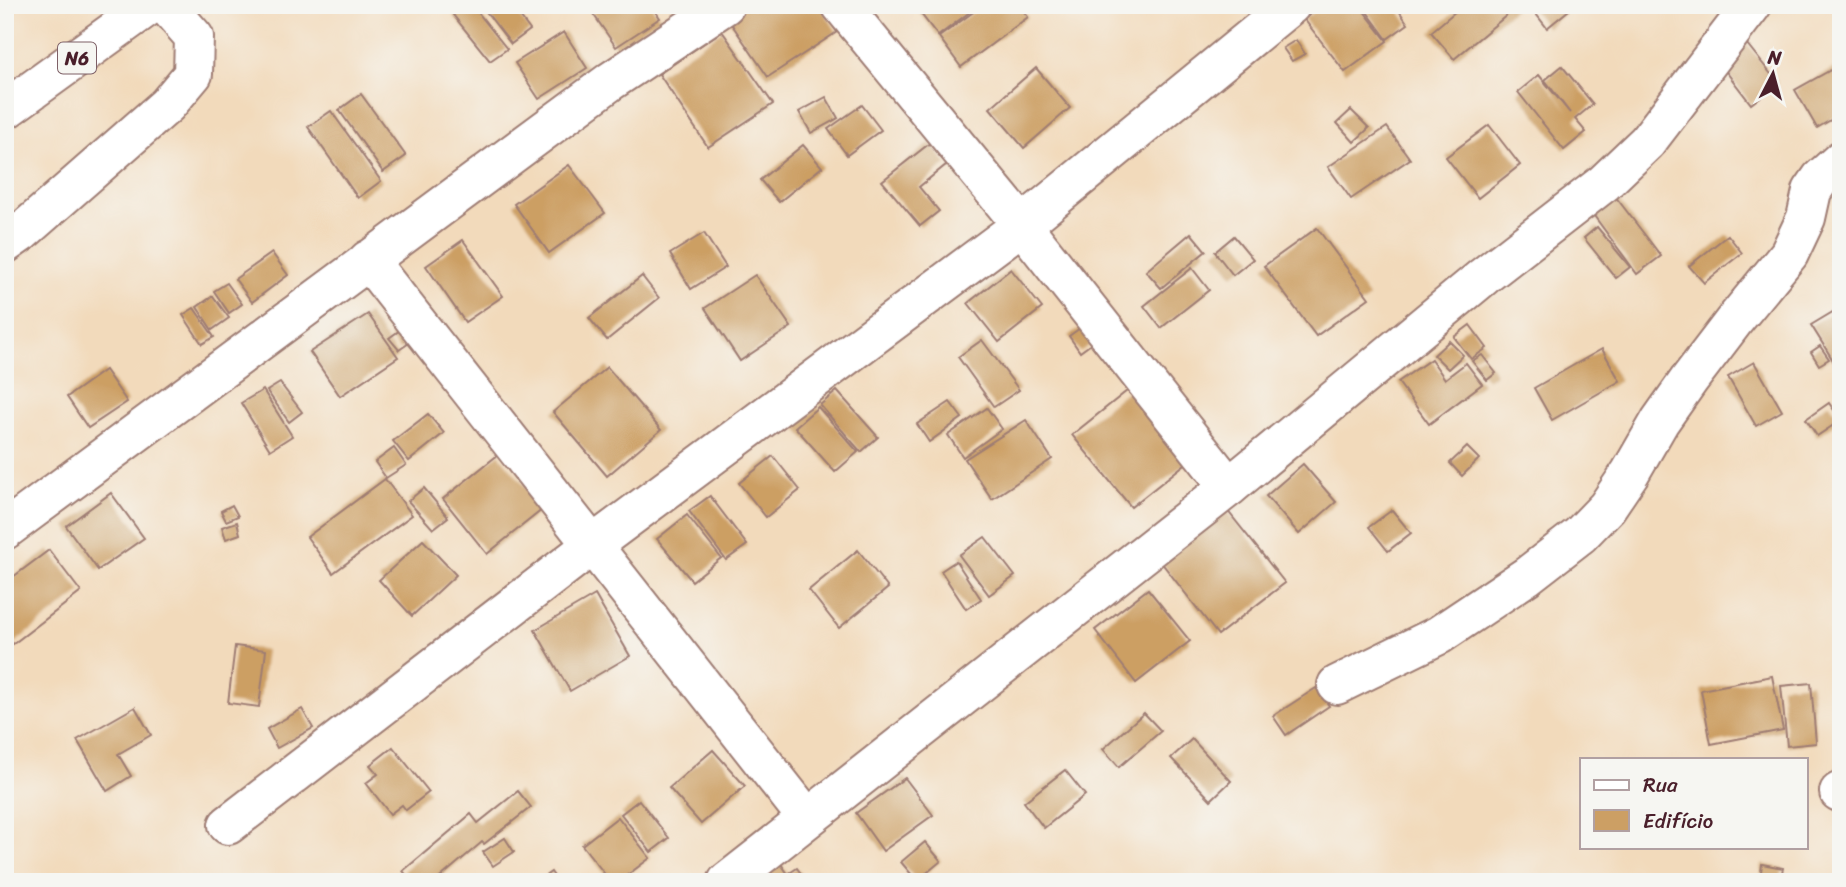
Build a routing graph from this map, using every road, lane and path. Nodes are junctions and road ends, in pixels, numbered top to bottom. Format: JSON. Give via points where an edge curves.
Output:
{"nodes":[{"id":1,"x":150,"y":5,"type":"edge"},
{"id":2,"x":166,"y":5,"type":"edge"},
{"id":3,"x":725,"y":5,"type":"edge"},
{"id":4,"x":841,"y":5,"type":"edge"},
{"id":5,"x":1291,"y":5,"type":"edge"},
{"id":6,"x":1752,"y":5,"type":"edge"},
{"id":7,"x":5,"y":110,"type":"edge"},
{"id":8,"x":1841,"y":160,"type":"edge"},
{"id":9,"x":1022,"y":225,"type":"junction"},
{"id":10,"x":5,"y":244,"type":"edge"},
{"id":11,"x":368,"y":260,"type":"junction"},
{"id":12,"x":1229,"y":487,"type":"junction"},
{"id":13,"x":5,"y":530,"type":"edge"},
{"id":14,"x":591,"y":546,"type":"junction"},
{"id":15,"x":1337,"y":685,"type":"dead end"},
{"id":16,"x":807,"y":818,"type":"junction"},
{"id":17,"x":228,"y":825,"type":"dead end"},
{"id":18,"x":727,"y":882,"type":"edge"}],
"edges":[{"from":1,"to":7,"type":"main road","number":"N6"},
{"from":2,"to":10,"type":"main road","via":[[194,37],[193,74],[167,104]]},
{"from":3,"to":11,"type":"main road","via":[[611,81]]},
{"from":4,"to":9,"type":"main road"},
{"from":5,"to":9,"type":"main road"},
{"from":6,"to":12,"type":"main road","via":[[1647,142],[1604,183]]},
{"from":8,"to":15,"type":"main road","via":[[1812,191],[1806,218],[1789,254],[1689,380],[1607,507],[1580,535],[1527,576],[1439,635]]},
{"from":9,"to":12,"type":"main road"},
{"from":9,"to":14,"type":"main road"},
{"from":11,"to":13,"type":"main road"},
{"from":11,"to":14,"type":"main road"},
{"from":12,"to":16,"type":"main road"},
{"from":14,"to":16,"type":"main road"},
{"from":14,"to":17,"type":"main road"},
{"from":16,"to":18,"type":"main road"}]}
